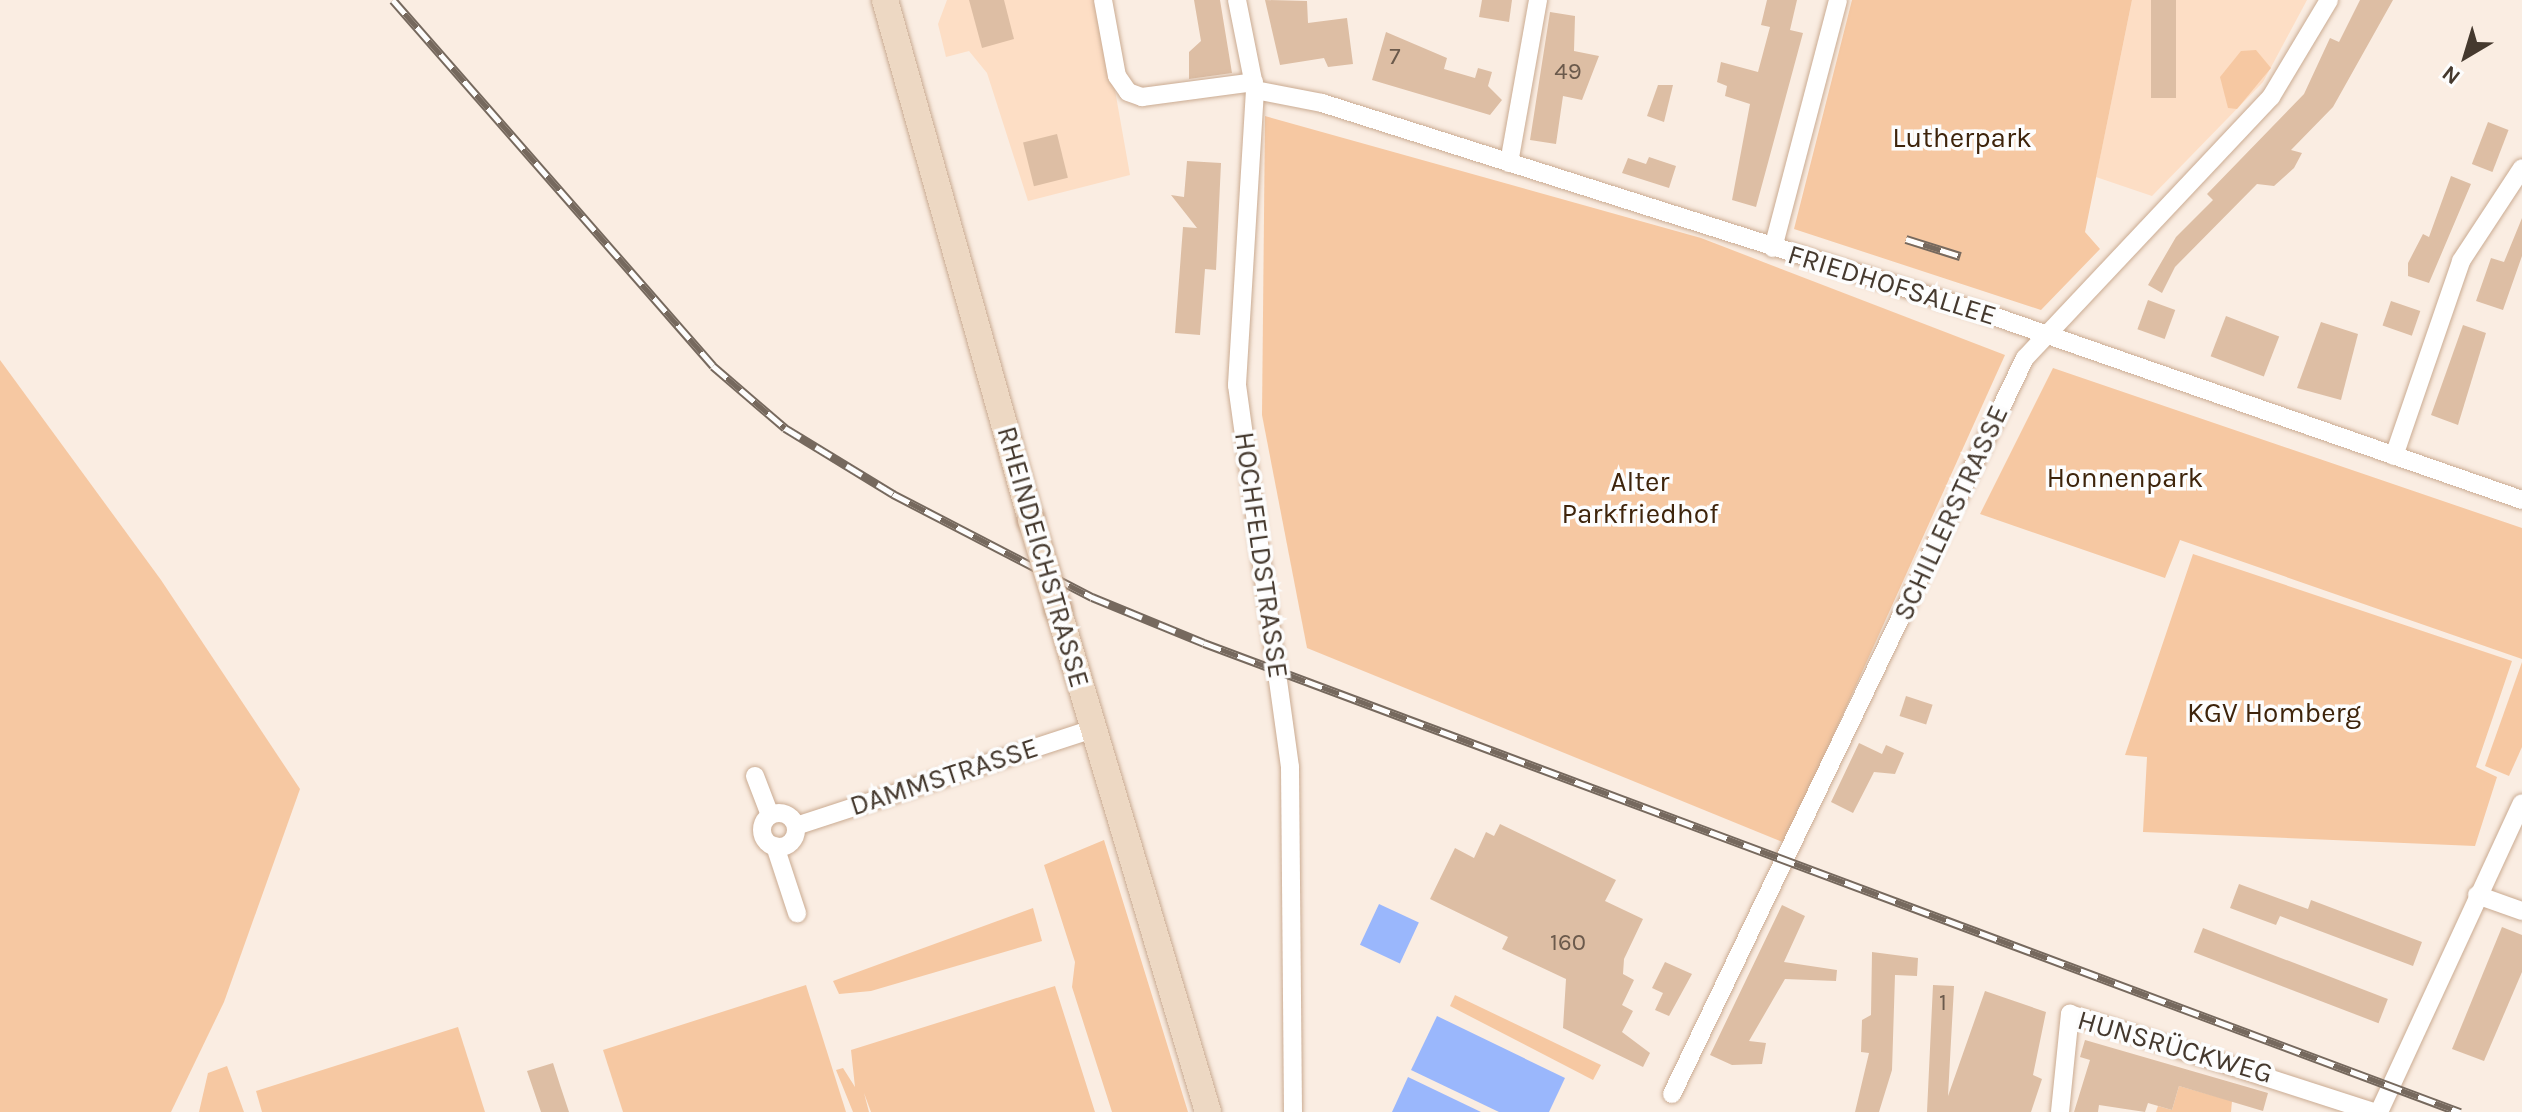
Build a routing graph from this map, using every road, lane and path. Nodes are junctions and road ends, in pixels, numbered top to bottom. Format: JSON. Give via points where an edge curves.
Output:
{"nodes":[{"id":1,"x":885,"y":0,"type":"edge"},
{"id":2,"x":1103,"y":0,"type":"edge"},
{"id":3,"x":1237,"y":0,"type":"edge"},
{"id":4,"x":1538,"y":0,"type":"edge"},
{"id":5,"x":1838,"y":0,"type":"edge"},
{"id":6,"x":2329,"y":0,"type":"edge"},
{"id":7,"x":1255,"y":86,"type":"junction"},
{"id":8,"x":1509,"y":163,"type":"junction"},
{"id":9,"x":2522,"y":168,"type":"edge"},
{"id":10,"x":1773,"y":248,"type":"junction"},
{"id":11,"x":2044,"y":333,"type":"junction"},
{"id":12,"x":2394,"y":456,"type":"junction"},
{"id":13,"x":2522,"y":500,"type":"edge"},
{"id":14,"x":1092,"y":729,"type":"junction"},
{"id":15,"x":755,"y":776,"type":"dead end"},
{"id":16,"x":2522,"y":803,"type":"edge"},
{"id":17,"x":770,"y":815,"type":"junction"},
{"id":18,"x":796,"y":826,"type":"junction"},
{"id":19,"x":765,"y":843,"type":"junction"},
{"id":20,"x":2477,"y":895,"type":"junction"},
{"id":21,"x":2522,"y":911,"type":"edge"},
{"id":22,"x":797,"y":913,"type":"dead end"},
{"id":23,"x":1672,"y":1094,"type":"dead end"},
{"id":24,"x":1208,"y":1112,"type":"edge"},
{"id":25,"x":1293,"y":1112,"type":"edge"},
{"id":26,"x":2060,"y":1112,"type":"edge"},
{"id":27,"x":2377,"y":1112,"type":"edge"}],
"edges":[{"from":1,"to":14,"type":"main road","name":"RHEINDEICHSTRASSE","bridge":true},
{"from":2,"to":7,"type":"street","name":"FRIEDHOFSALLEE","via":[[1117,76],[1128,92],[1142,97]]},
{"from":3,"to":7,"type":"street","name":"HOCHFELDSTRASSE"},
{"from":4,"to":8,"type":"street"},
{"from":5,"to":10,"type":"street"},
{"from":6,"to":11,"type":"street","name":"SCHILLERSTRASSE","via":[[2271,97]]},
{"from":7,"to":8,"type":"street","name":"FRIEDHOFSALLEE"},
{"from":7,"to":25,"type":"street","name":"HOCHFELDSTRASSE","via":[[1237,385],[1290,767]]},
{"from":8,"to":10,"type":"street","name":"FRIEDHOFSALLEE"},
{"from":9,"to":12,"type":"street","via":[[2461,261]]},
{"from":10,"to":11,"type":"street","name":"FRIEDHOFSALLEE"},
{"from":11,"to":12,"type":"street","name":"FRIEDHOFSALLEE"},
{"from":11,"to":23,"type":"street","name":"SCHILLERSTRASSE","via":[[2025,358]]},
{"from":12,"to":13,"type":"street","name":"FRIEDHOFSALLEE"},
{"from":14,"to":18,"type":"street","name":"DAMMSTRASSE"},
{"from":14,"to":24,"type":"main road","name":"RHEINDEICHSTRASSE"},
{"from":15,"to":17,"type":"street"},
{"from":16,"to":20,"type":"street"},
{"from":17,"to":18,"type":"street","via":[[783,813]]},
{"from":17,"to":19,"type":"street"},
{"from":18,"to":19,"type":"street","name":"DAMMSTRASSE","via":[[793,840]]},
{"from":19,"to":22,"type":"street"},
{"from":20,"to":21,"type":"street"},
{"from":20,"to":27,"type":"street"},
{"from":26,"to":27,"type":"street","name":"HUNSRÜCKWEG","via":[[2070,1014]]}]}
